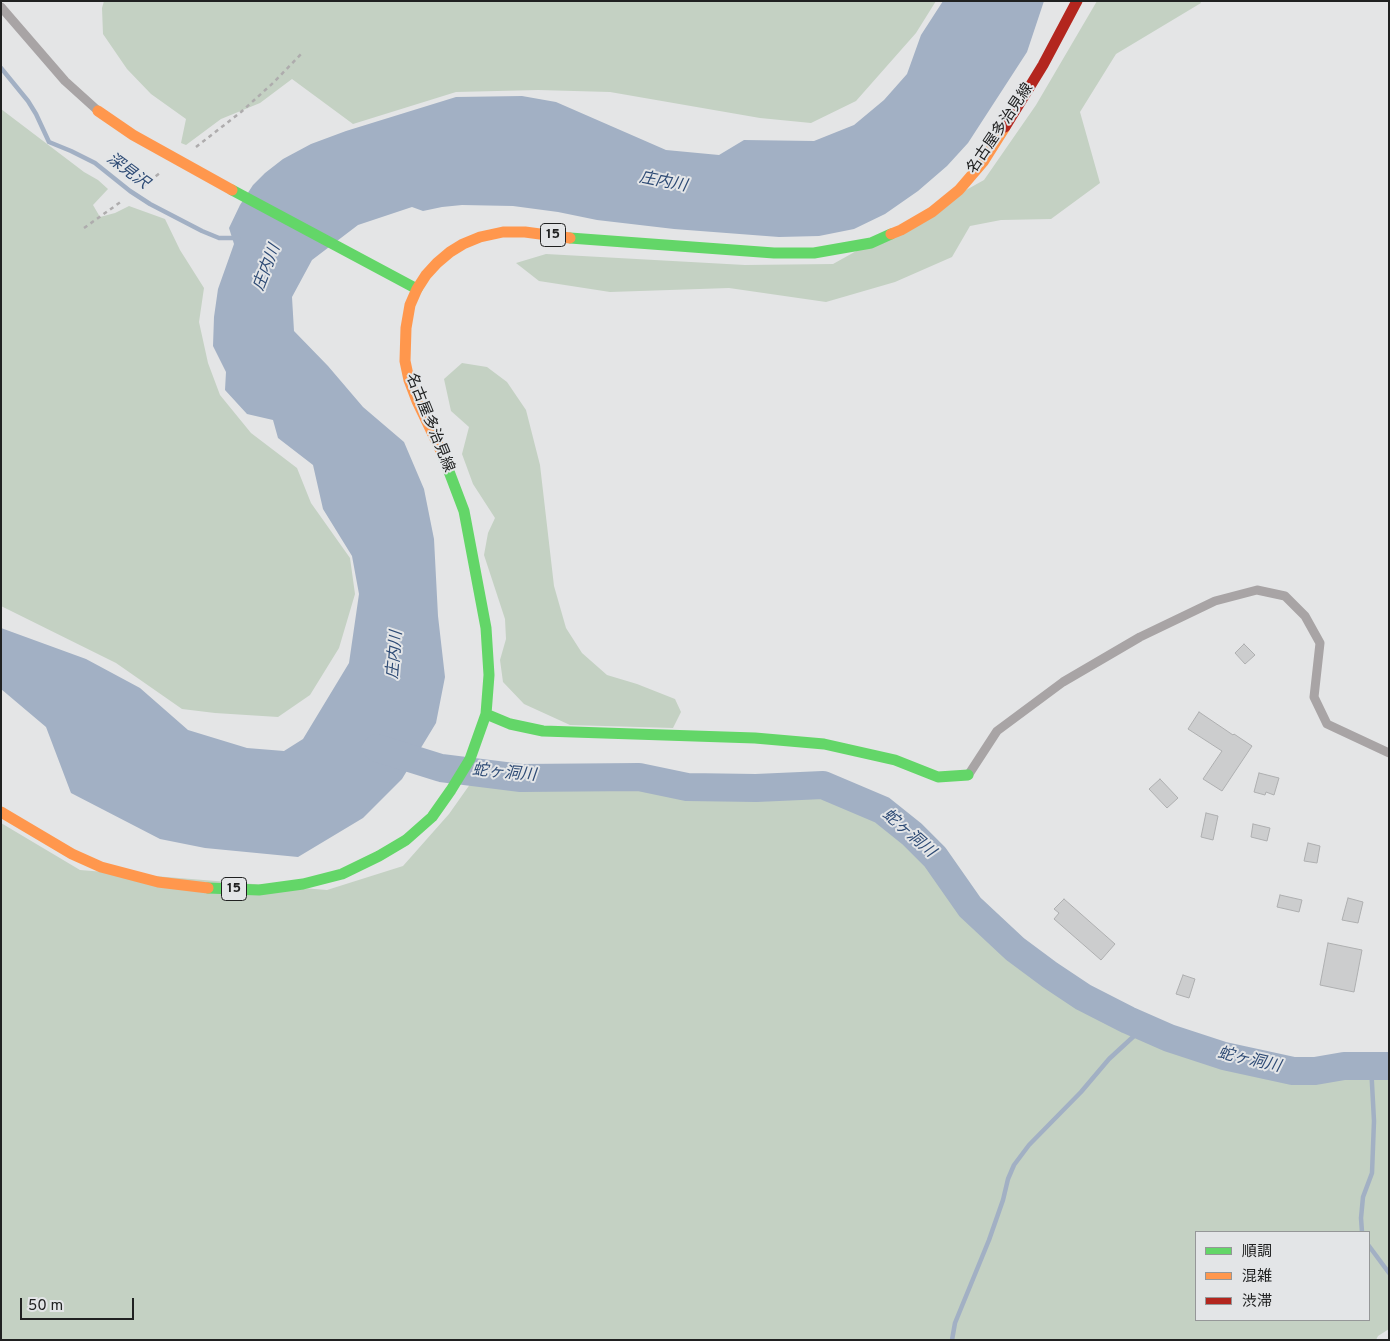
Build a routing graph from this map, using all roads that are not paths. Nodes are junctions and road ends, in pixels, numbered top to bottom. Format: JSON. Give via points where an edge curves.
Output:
{"nodes":[{"id":1,"x":1077,"y":1,"type":"edge"},
{"id":2,"x":1,"y":7,"type":"edge"},
{"id":3,"x":98,"y":111,"type":"joint"},
{"id":4,"x":417,"y":289,"type":"junction"},
{"id":5,"x":486,"y":714,"type":"junction"},
{"id":6,"x":1389,"y":753,"type":"edge"},
{"id":7,"x":968,"y":775,"type":"joint"},
{"id":8,"x":1,"y":812,"type":"edge"}],
"edges":[{"from":1,"to":4,"type":"main road","name":"名古屋多治見線","number":"15","via":[[1043,65],[983,162],[959,190],[902,230],[870,243],[814,253],[774,253],[503,232],[480,237],[450,252],[426,275]]},
{"from":2,"to":3,"type":"lane","via":[[65,81]]},
{"from":3,"to":4,"type":"main road","via":[[133,135]]},
{"from":4,"to":5,"type":"main road","name":"名古屋多治見線","number":"15","via":[[406,328],[405,360],[409,380],[464,511],[486,628],[489,675]]},
{"from":5,"to":7,"type":"main road","via":[[510,724],[543,731],[756,738],[824,744],[895,760],[938,777]]},
{"from":5,"to":8,"type":"main road","name":"名古屋多治見線","number":"15","via":[[470,759],[432,817],[406,840],[379,856],[342,874],[304,884],[259,890],[158,882],[101,867],[72,854]]},
{"from":6,"to":7,"type":"lane","via":[[1327,724],[1314,697],[1320,643],[1305,616],[1285,596],[1257,590],[1215,601],[1140,637],[1063,682],[997,731]]}]}
